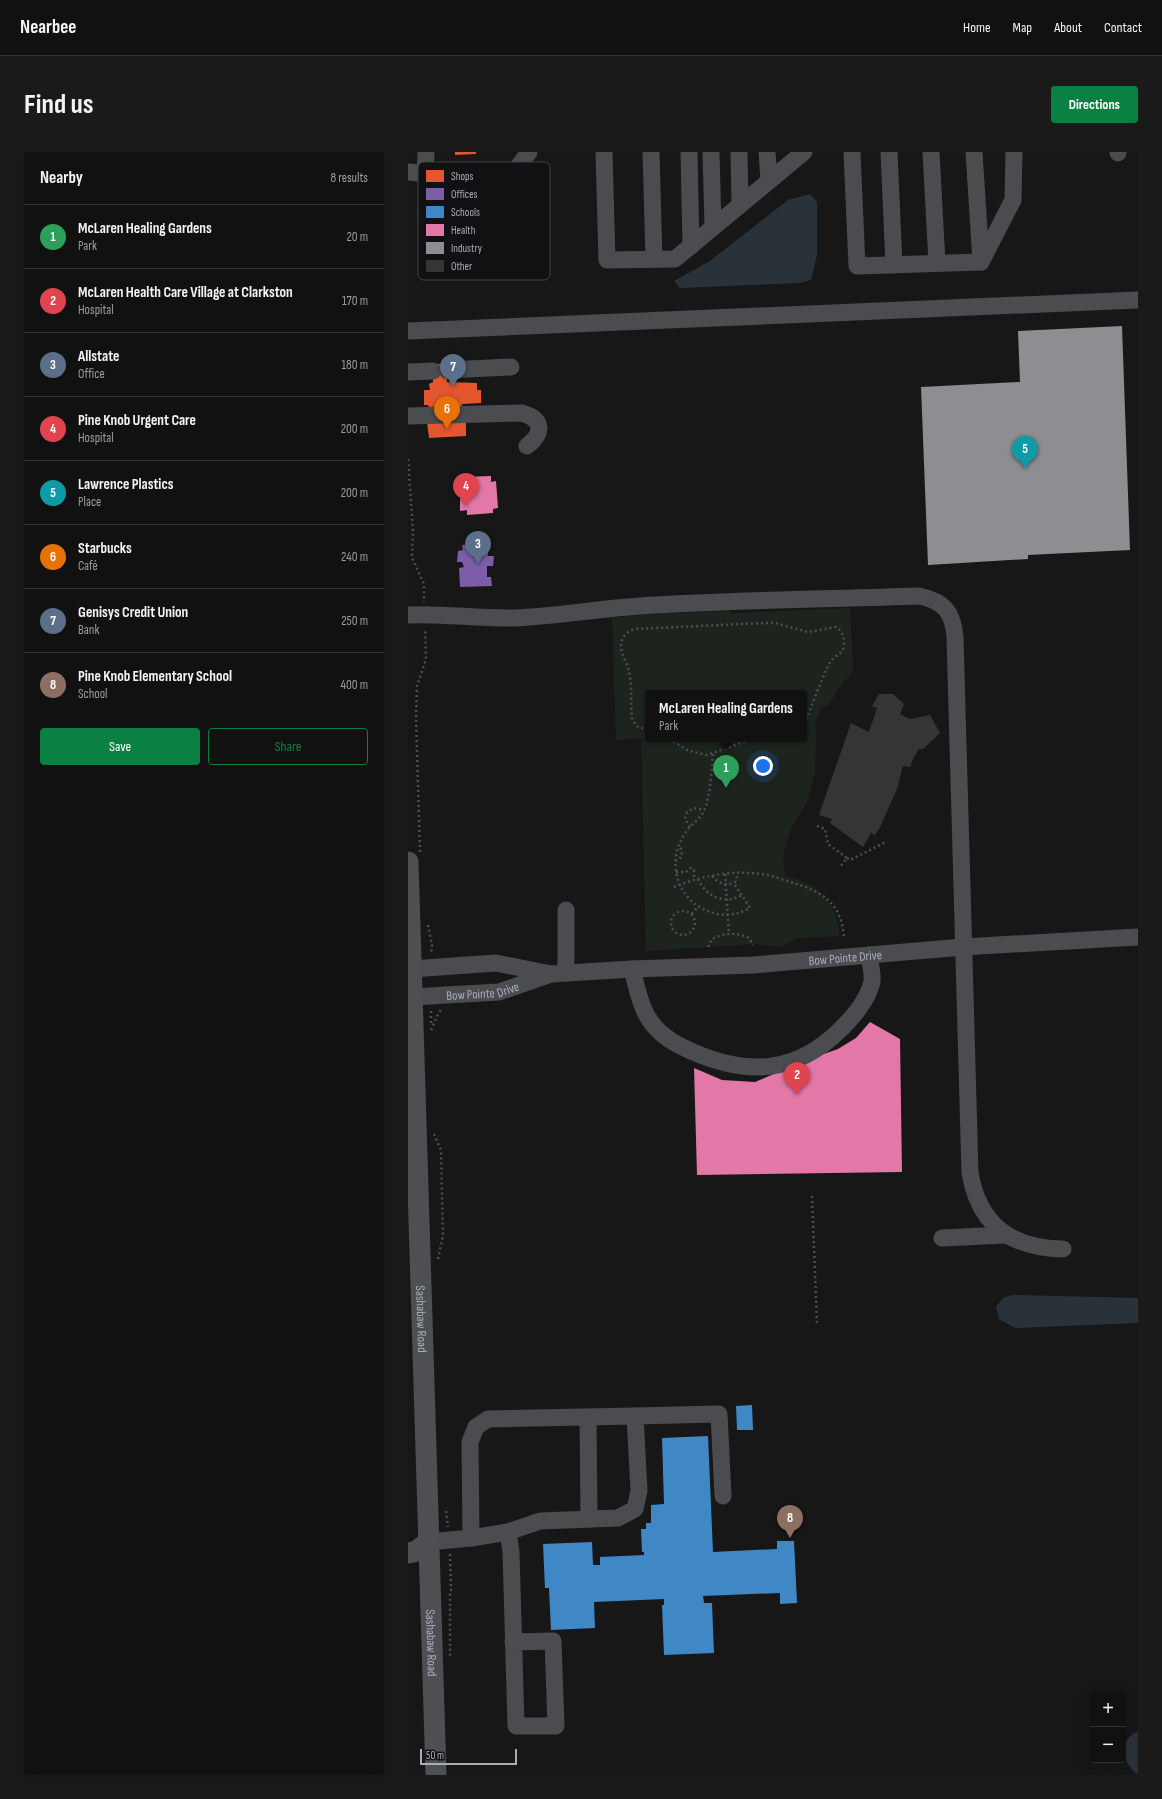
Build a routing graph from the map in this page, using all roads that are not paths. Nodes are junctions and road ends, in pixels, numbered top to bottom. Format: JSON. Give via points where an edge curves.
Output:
{"nodes":[{"id":1,"x":426,"y":152,"type":"edge"},
{"id":2,"x":529,"y":152,"type":"edge"},
{"id":3,"x":604,"y":152,"type":"edge"},
{"id":4,"x":651,"y":152,"type":"edge"},
{"id":5,"x":689,"y":152,"type":"edge"},
{"id":6,"x":711,"y":152,"type":"edge"},
{"id":7,"x":739,"y":152,"type":"edge"},
{"id":8,"x":768,"y":152,"type":"edge"},
{"id":9,"x":804,"y":152,"type":"edge"},
{"id":10,"x":852,"y":152,"type":"edge"},
{"id":11,"x":889,"y":152,"type":"edge"},
{"id":12,"x":931,"y":152,"type":"edge"},
{"id":13,"x":974,"y":152,"type":"edge"},
{"id":14,"x":1014,"y":152,"type":"edge"},
{"id":15,"x":426,"y":162,"type":"edge"},
{"id":16,"x":522,"y":162,"type":"edge"},
{"id":17,"x":408,"y":172,"type":"edge"},
{"id":18,"x":418,"y":173,"type":"edge"},
{"id":19,"x":769,"y":181,"type":"junction"},
{"id":20,"x":740,"y":204,"type":"junction"},
{"id":21,"x":713,"y":227,"type":"junction"},
{"id":22,"x":691,"y":246,"type":"junction"},
{"id":23,"x":654,"y":259,"type":"junction"},
{"id":24,"x":981,"y":262,"type":"junction"},
{"id":25,"x":936,"y":263,"type":"junction"},
{"id":26,"x":894,"y":265,"type":"junction"},
{"id":27,"x":1138,"y":300,"type":"edge"},
{"id":28,"x":408,"y":331,"type":"edge"},
{"id":29,"x":511,"y":367,"type":"dead end"},
{"id":30,"x":408,"y":372,"type":"edge"},
{"id":31,"x":408,"y":416,"type":"edge"},
{"id":32,"x":527,"y":446,"type":"dead end"},
{"id":33,"x":416,"y":614,"type":"edge"},
{"id":34,"x":408,"y":862,"type":"edge"},
{"id":35,"x":566,"y":910,"type":"dead end"},
{"id":36,"x":1138,"y":937,"type":"edge"},
{"id":37,"x":963,"y":947,"type":"junction"},
{"id":38,"x":869,"y":955,"type":"junction"},
{"id":39,"x":412,"y":969,"type":"junction"},
{"id":40,"x":632,"y":969,"type":"junction"},
{"id":41,"x":558,"y":974,"type":"junction"},
{"id":42,"x":412,"y":997,"type":"junction"},
{"id":43,"x":1005,"y":1235,"type":"junction"},
{"id":44,"x":414,"y":1238,"type":"edge"},
{"id":45,"x":942,"y":1238,"type":"dead end"},
{"id":46,"x":1063,"y":1249,"type":"dead end"},
{"id":47,"x":408,"y":1336,"type":"edge"},
{"id":48,"x":423,"y":1373,"type":"junction"},
{"id":49,"x":635,"y":1416,"type":"junction"},
{"id":50,"x":588,"y":1417,"type":"junction"},
{"id":51,"x":723,"y":1496,"type":"dead end"},
{"id":52,"x":589,"y":1519,"type":"junction"},
{"id":53,"x":508,"y":1532,"type":"junction"},
{"id":54,"x":471,"y":1538,"type":"junction"},
{"id":55,"x":428,"y":1542,"type":"junction"},
{"id":56,"x":408,"y":1553,"type":"edge"},
{"id":57,"x":513,"y":1642,"type":"junction"},
{"id":58,"x":436,"y":1775,"type":"edge"}],
"edges":[{"from":1,"to":15,"type":"street"},
{"from":2,"to":16,"type":"street"},
{"from":3,"to":23,"type":"street","via":[[607,260]]},
{"from":4,"to":23,"type":"street"},
{"from":5,"to":22,"type":"street"},
{"from":6,"to":21,"type":"street"},
{"from":7,"to":20,"type":"street"},
{"from":8,"to":19,"type":"street"},
{"from":9,"to":19,"type":"street"},
{"from":10,"to":26,"type":"street","via":[[857,266]]},
{"from":11,"to":26,"type":"street"},
{"from":12,"to":25,"type":"street"},
{"from":13,"to":24,"type":"street"},
{"from":14,"to":24,"type":"street","via":[[1013,200]]},
{"from":17,"to":18,"type":"street"},
{"from":19,"to":20,"type":"street"},
{"from":20,"to":21,"type":"street"},
{"from":21,"to":22,"type":"street"},
{"from":22,"to":23,"type":"street","via":[[675,259]]},
{"from":24,"to":25,"type":"street"},
{"from":25,"to":26,"type":"street"},
{"from":27,"to":28,"type":"street"},
{"from":29,"to":30,"type":"street"},
{"from":31,"to":32,"type":"street","via":[[522,413],[531,415],[538,425],[538,433],[536,440]]},
{"from":33,"to":37,"type":"street","via":[[516,618],[655,605],[919,596],[931,598],[950,614],[954,625]]},
{"from":34,"to":39,"type":"main road","name":"Sashabaw Road"},
{"from":35,"to":41,"type":"street"},
{"from":36,"to":37,"type":"street","name":"Bow Pointe Drive"},
{"from":37,"to":38,"type":"street","name":"Bow Pointe Drive"},
{"from":37,"to":43,"type":"street","via":[[970,1173],[973,1192],[985,1213]]},
{"from":38,"to":40,"type":"street","name":"Bow Pointe Drive","via":[[753,965]]},
{"from":38,"to":40,"type":"street","via":[[872,981],[862,1005],[850,1021],[818,1050],[768,1067],[745,1067],[723,1063],[682,1047],[665,1036],[646,1014]]},
{"from":39,"to":41,"type":"street","name":"Bow Pointe Drive","via":[[496,963]]},
{"from":39,"to":42,"type":"main road","name":"Sashabaw Road"},
{"from":40,"to":41,"type":"street","name":"Bow Pointe Drive"},
{"from":41,"to":42,"type":"street","name":"Bow Pointe Drive","via":[[499,992]]},
{"from":42,"to":44,"type":"main road","name":"Sashabaw Road"},
{"from":43,"to":45,"type":"street"},
{"from":43,"to":46,"type":"street","via":[[1033,1247]]},
{"from":44,"to":48,"type":"main road","name":"Sashabaw Road"},
{"from":47,"to":48,"type":"main road","via":[[415,1346]]},
{"from":48,"to":55,"type":"main road","name":"Sashabaw Road"},
{"from":49,"to":50,"type":"street"},
{"from":49,"to":51,"type":"street","via":[[719,1414]]},
{"from":49,"to":52,"type":"street","via":[[639,1491],[635,1509],[618,1518]]},
{"from":50,"to":52,"type":"street"},
{"from":50,"to":54,"type":"street","via":[[488,1419],[476,1427],[470,1442]]},
{"from":52,"to":53,"type":"street","via":[[540,1521]]},
{"from":53,"to":54,"type":"street"},
{"from":53,"to":57,"type":"street","via":[[511,1552]]},
{"from":54,"to":55,"type":"street"},
{"from":55,"to":56,"type":"main road","via":[[417,1551]]},
{"from":55,"to":58,"type":"main road","name":"Sashabaw Road"},
{"from":57,"to":57,"type":"street","via":[[516,1726],[556,1726],[553,1641]]}]}
